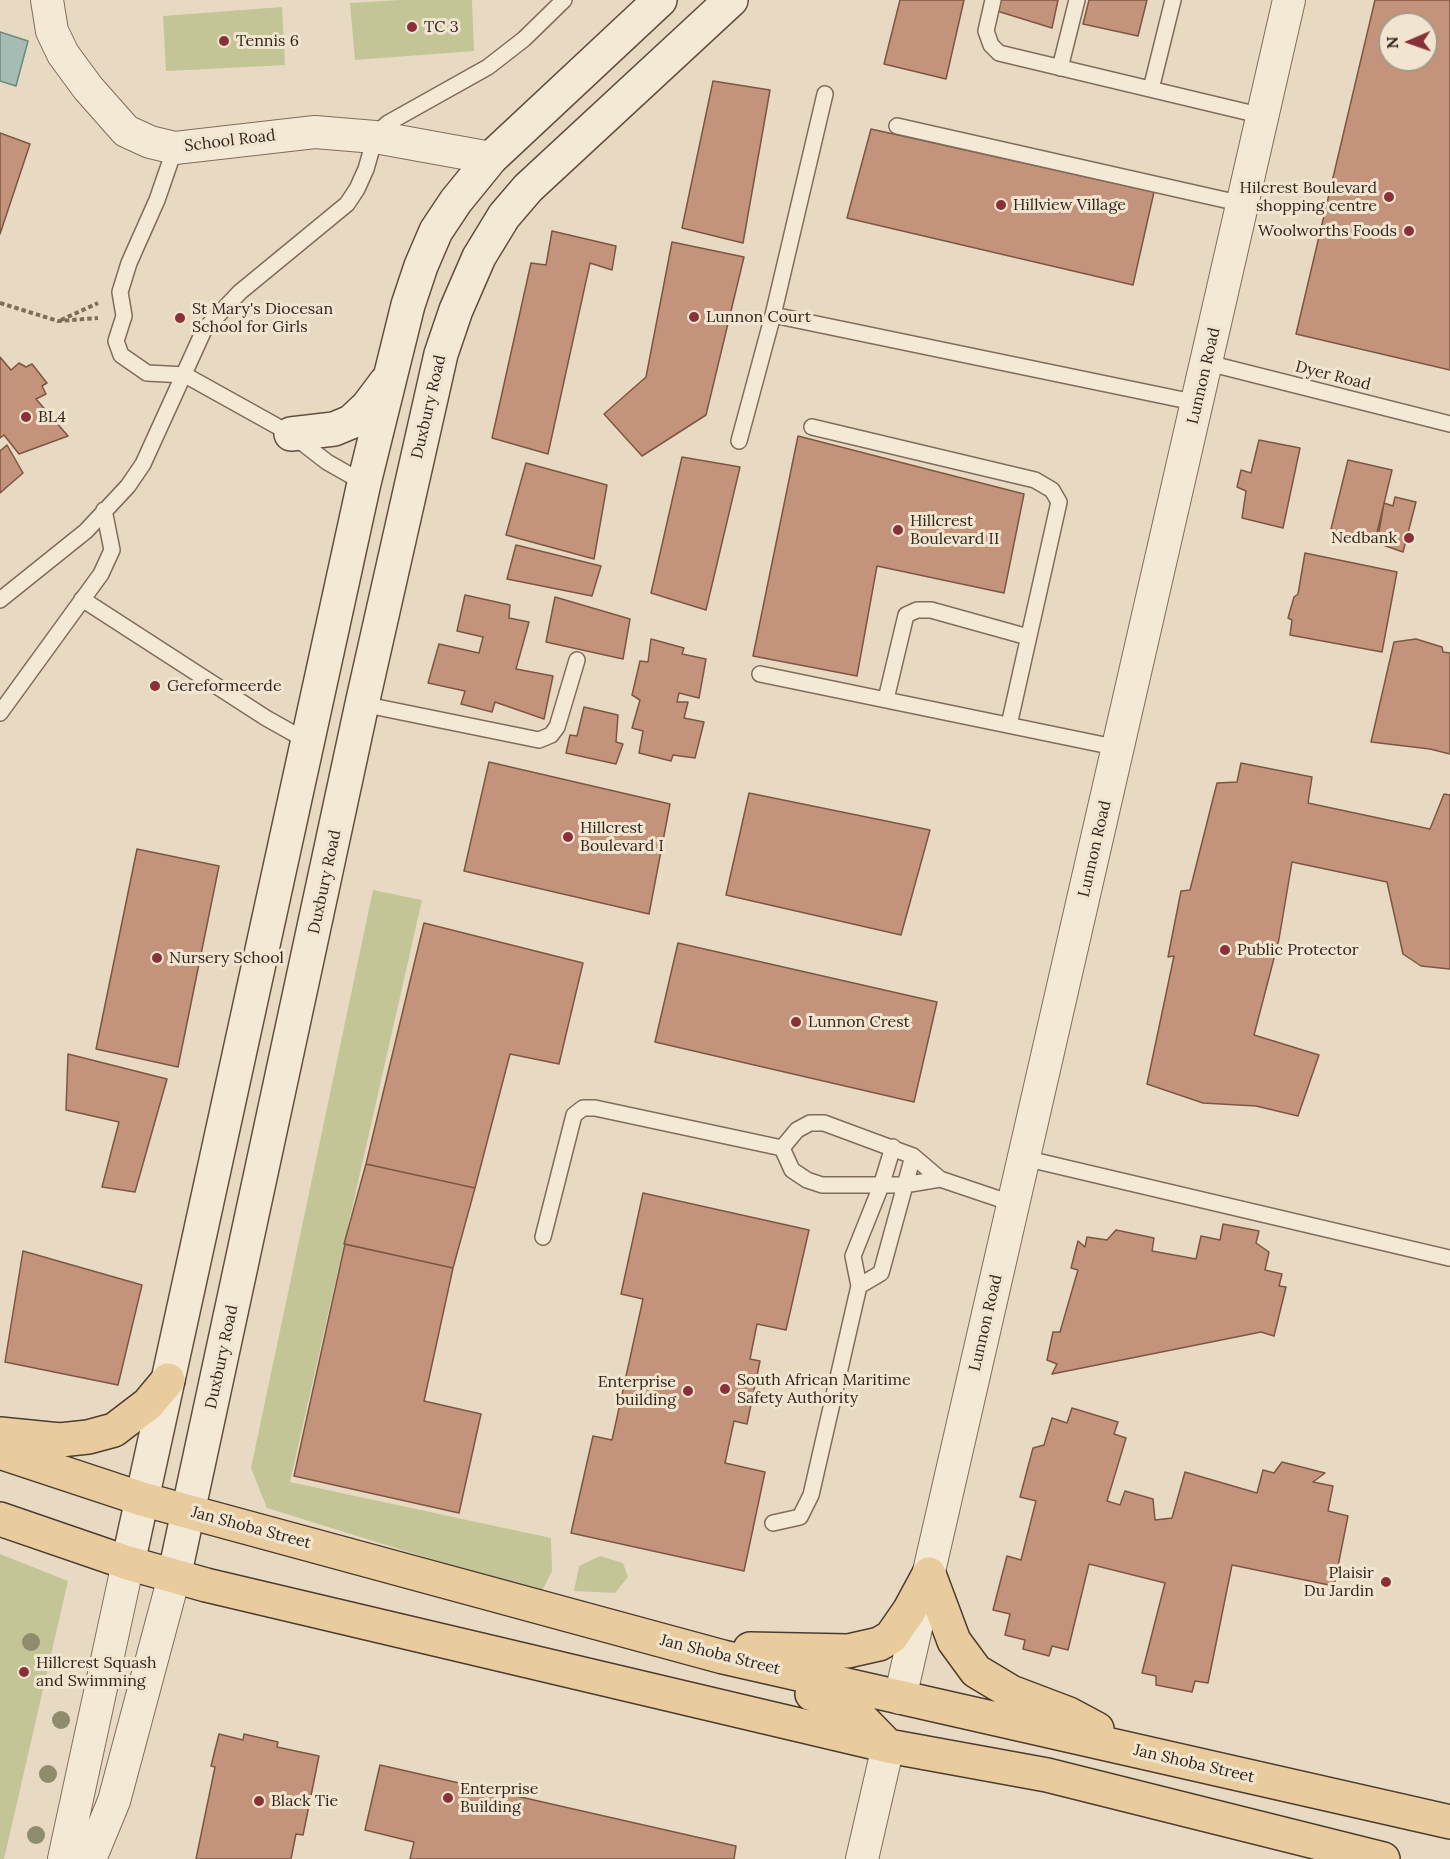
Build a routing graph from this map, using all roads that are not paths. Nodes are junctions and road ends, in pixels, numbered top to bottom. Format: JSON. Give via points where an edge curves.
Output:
{"nodes":[{"id":1,"x":47,"y":0,"type":"edge"},
{"id":2,"x":564,"y":0,"type":"edge"},
{"id":3,"x":660,"y":0,"type":"edge"},
{"id":4,"x":730,"y":0,"type":"edge"},
{"id":5,"x":993,"y":0,"type":"edge"},
{"id":6,"x":1077,"y":0,"type":"edge"},
{"id":7,"x":1173,"y":0,"type":"edge"},
{"id":8,"x":1289,"y":0,"type":"edge"},
{"id":9,"x":1060,"y":68,"type":"junction"},
{"id":10,"x":1151,"y":89,"type":"junction"},
{"id":11,"x":825,"y":94,"type":"dead end"},
{"id":12,"x":1263,"y":116,"type":"junction"},
{"id":13,"x":897,"y":126,"type":"dead end"},
{"id":14,"x":375,"y":137,"type":"junction"},
{"id":15,"x":175,"y":148,"type":"junction"},
{"id":16,"x":491,"y":158,"type":"junction"},
{"id":17,"x":1243,"y":204,"type":"junction"},
{"id":18,"x":456,"y":310,"type":"junction"},
{"id":19,"x":773,"y":315,"type":"junction"},
{"id":20,"x":1208,"y":363,"type":"junction"},
{"id":21,"x":391,"y":374,"type":"junction"},
{"id":22,"x":185,"y":375,"type":"junction"},
{"id":23,"x":1198,"y":403,"type":"junction"},
{"id":24,"x":1450,"y":424,"type":"edge"},
{"id":25,"x":812,"y":426,"type":"dead end"},
{"id":26,"x":291,"y":435,"type":"junction"},
{"id":27,"x":739,"y":441,"type":"dead end"},
{"id":28,"x":364,"y":483,"type":"junction"},
{"id":29,"x":104,"y":510,"type":"junction"},
{"id":30,"x":82,"y":599,"type":"junction"},
{"id":31,"x":0,"y":600,"type":"edge"},
{"id":32,"x":1028,"y":637,"type":"junction"},
{"id":33,"x":374,"y":658,"type":"junction"},
{"id":34,"x":577,"y":660,"type":"dead end"},
{"id":35,"x":760,"y":674,"type":"dead end"},
{"id":36,"x":886,"y":699,"type":"junction"},
{"id":37,"x":362,"y":704,"type":"junction"},
{"id":38,"x":0,"y":713,"type":"edge"},
{"id":39,"x":1009,"y":725,"type":"junction"},
{"id":40,"x":307,"y":741,"type":"junction"},
{"id":41,"x":1119,"y":748,"type":"junction"},
{"id":42,"x":893,"y":1147,"type":"junction"},
{"id":43,"x":782,"y":1148,"type":"junction"},
{"id":44,"x":913,"y":1156,"type":"junction"},
{"id":45,"x":1024,"y":1158,"type":"junction"},
{"id":46,"x":940,"y":1179,"type":"junction"},
{"id":47,"x":904,"y":1185,"type":"junction"},
{"id":48,"x":881,"y":1186,"type":"junction"},
{"id":49,"x":1014,"y":1204,"type":"junction"},
{"id":50,"x":543,"y":1237,"type":"dead end"},
{"id":51,"x":1449,"y":1258,"type":"edge"},
{"id":52,"x":859,"y":1286,"type":"junction"},
{"id":53,"x":168,"y":1380,"type":"junction"},
{"id":54,"x":0,"y":1434,"type":"edge"},
{"id":55,"x":0,"y":1452,"type":"edge"},
{"id":56,"x":142,"y":1499,"type":"junction"},
{"id":57,"x":189,"y":1511,"type":"junction"},
{"id":58,"x":0,"y":1519,"type":"edge"},
{"id":59,"x":773,"y":1523,"type":"dead end"},
{"id":60,"x":128,"y":1563,"type":"junction"},
{"id":61,"x":929,"y":1574,"type":"junction"},
{"id":62,"x":174,"y":1577,"type":"junction"},
{"id":63,"x":713,"y":1654,"type":"junction"},
{"id":64,"x":900,"y":1698,"type":"junction"},
{"id":65,"x":888,"y":1746,"type":"junction"},
{"id":66,"x":1126,"y":1749,"type":"junction"},
{"id":67,"x":1047,"y":1775,"type":"junction"},
{"id":68,"x":1450,"y":1822,"type":"edge"},
{"id":69,"x":64,"y":1859,"type":"edge"},
{"id":70,"x":90,"y":1859,"type":"edge"},
{"id":71,"x":862,"y":1859,"type":"edge"},
{"id":72,"x":1383,"y":1859,"type":"edge"}],
"edges":[{"from":1,"to":15,"type":"street","name":"School Road","via":[[52,31],[63,54],[106,111],[126,130]]},
{"from":2,"to":14,"type":"lane","via":[[488,67],[388,123]]},
{"from":3,"to":16,"type":"main road"},
{"from":4,"to":18,"type":"main road","name":"Duxbury Road","via":[[528,188],[504,216],[479,257]]},
{"from":5,"to":9,"type":"lane","via":[[986,31],[991,45],[999,53]]},
{"from":6,"to":9,"type":"lane"},
{"from":7,"to":10,"type":"lane"},
{"from":8,"to":12,"type":"street","name":"Lunnon Road"},
{"from":9,"to":10,"type":"lane"},
{"from":10,"to":12,"type":"lane"},
{"from":11,"to":19,"type":"lane"},
{"from":12,"to":17,"type":"street","name":"Lunnon Road"},
{"from":13,"to":17,"type":"lane"},
{"from":14,"to":15,"type":"street","name":"School Road","via":[[315,132]]},
{"from":14,"to":16,"type":"street","name":"School Road"},
{"from":14,"to":22,"type":"lane","via":[[366,169],[347,204],[212,320]]},
{"from":15,"to":22,"type":"lane","via":[[120,292],[124,316],[116,341],[121,356],[147,374]]},
{"from":16,"to":21,"type":"main road","via":[[436,231],[411,296]]},
{"from":17,"to":20,"type":"street","name":"Lunnon Road"},
{"from":18,"to":28,"type":"main road","via":[[447,316],[431,345],[399,453],[391,466]]},
{"from":18,"to":33,"type":"main road","name":"Duxbury Road","via":[[439,365]]},
{"from":19,"to":23,"type":"lane"},
{"from":19,"to":27,"type":"lane"},
{"from":20,"to":23,"type":"street","name":"Lunnon Road"},
{"from":20,"to":24,"type":"lane","name":"Dyer Road"},
{"from":21,"to":26,"type":"main road","via":[[351,422],[334,429]]},
{"from":21,"to":28,"type":"main road"},
{"from":22,"to":26,"type":"lane"},
{"from":22,"to":29,"type":"lane","via":[[143,464]]},
{"from":23,"to":41,"type":"street","name":"Lunnon Road"},
{"from":25,"to":32,"type":"lane","via":[[1035,480],[1052,490],[1059,502]]},
{"from":26,"to":28,"type":"lane"},
{"from":28,"to":33,"type":"main road","via":[[379,534],[382,561]]},
{"from":28,"to":40,"type":"main road"},
{"from":29,"to":30,"type":"lane","via":[[112,550],[101,574]]},
{"from":29,"to":31,"type":"lane","via":[[86,531]]},
{"from":30,"to":38,"type":"lane"},
{"from":30,"to":40,"type":"lane"},
{"from":32,"to":36,"type":"lane","via":[[931,610],[912,612],[906,615]]},
{"from":32,"to":39,"type":"lane"},
{"from":33,"to":37,"type":"main road","name":"Duxbury Road"},
{"from":34,"to":37,"type":"lane","via":[[557,727],[539,740]]},
{"from":35,"to":36,"type":"lane"},
{"from":36,"to":39,"type":"lane"},
{"from":37,"to":57,"type":"main road","name":"Duxbury Road"},
{"from":39,"to":41,"type":"lane"},
{"from":40,"to":53,"type":"main road"},
{"from":41,"to":45,"type":"street","name":"Lunnon Road"},
{"from":42,"to":43,"type":"lane","via":[[824,1123],[810,1123],[797,1130]]},
{"from":42,"to":44,"type":"lane"},
{"from":42,"to":48,"type":"lane"},
{"from":43,"to":48,"type":"lane","via":[[792,1170],[807,1180],[822,1185]]},
{"from":43,"to":50,"type":"lane","via":[[583,1108],[574,1115]]},
{"from":44,"to":46,"type":"lane"},
{"from":44,"to":47,"type":"lane"},
{"from":45,"to":49,"type":"street","name":"Lunnon Road"},
{"from":45,"to":51,"type":"lane"},
{"from":46,"to":47,"type":"lane"},
{"from":46,"to":49,"type":"lane"},
{"from":47,"to":48,"type":"lane"},
{"from":47,"to":52,"type":"lane","via":[[881,1273]]},
{"from":48,"to":52,"type":"lane","via":[[853,1256]]},
{"from":49,"to":61,"type":"street","name":"Lunnon Road"},
{"from":52,"to":59,"type":"lane","via":[[808,1501],[800,1517]]},
{"from":53,"to":54,"type":"main road","via":[[148,1404],[114,1430],[60,1440]]},
{"from":53,"to":56,"type":"main road"},
{"from":55,"to":56,"type":"main road","name":"Jan Shoba Street"},
{"from":56,"to":57,"type":"main road","name":"Jan Shoba Street"},
{"from":56,"to":60,"type":"main road"},
{"from":57,"to":62,"type":"main road","name":"Duxbury Road"},
{"from":57,"to":63,"type":"main road","name":"Jan Shoba Street"},
{"from":58,"to":60,"type":"main road"},
{"from":60,"to":62,"type":"main road"},
{"from":60,"to":69,"type":"street"},
{"from":61,"to":63,"type":"main road","via":[[891,1637],[879,1644],[848,1651],[752,1649]]},
{"from":61,"to":64,"type":"street","name":"Lunnon Road"},
{"from":61,"to":66,"type":"main road","via":[[954,1641],[976,1671],[1011,1692],[1093,1726]]},
{"from":62,"to":65,"type":"main road"},
{"from":62,"to":70,"type":"street","name":"Duxbury Road","via":[[114,1801]]},
{"from":63,"to":64,"type":"main road","name":"Jan Shoba Street"},
{"from":63,"to":65,"type":"main road","via":[[750,1677],[850,1707]]},
{"from":64,"to":66,"type":"main road","name":"Jan Shoba Street"},
{"from":64,"to":67,"type":"main road","via":[[950,1727],[1024,1759]]},
{"from":65,"to":67,"type":"main road"},
{"from":65,"to":71,"type":"street"},
{"from":66,"to":68,"type":"main road","name":"Jan Shoba Street"},
{"from":67,"to":72,"type":"main road"}]}
